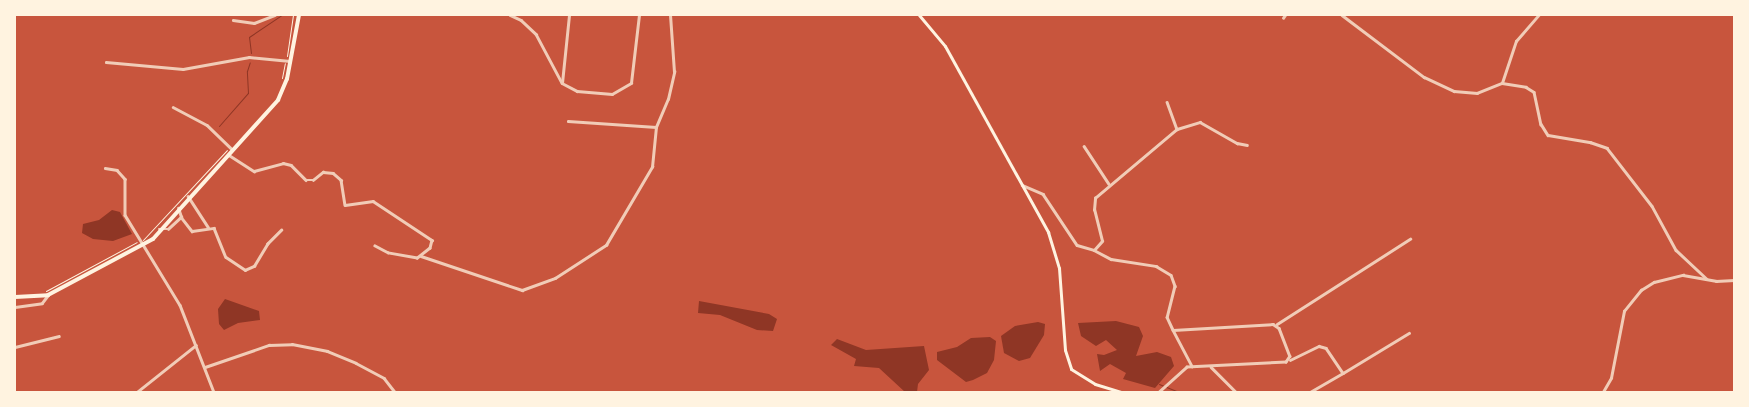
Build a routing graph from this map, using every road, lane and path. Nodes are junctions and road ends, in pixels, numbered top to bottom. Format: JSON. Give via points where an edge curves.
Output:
{"nodes":[{"id":1,"x":276,"y":15,"type":"edge"},
{"id":2,"x":293,"y":15,"type":"edge"},
{"id":3,"x":299,"y":15,"type":"edge"},
{"id":4,"x":510,"y":15,"type":"edge"},
{"id":5,"x":569,"y":15,"type":"edge"},
{"id":6,"x":639,"y":15,"type":"edge"},
{"id":7,"x":670,"y":15,"type":"edge"},
{"id":8,"x":919,"y":15,"type":"edge"},
{"id":9,"x":1342,"y":15,"type":"edge"},
{"id":10,"x":1539,"y":15,"type":"edge"},
{"id":11,"x":233,"y":20,"type":"dead end"},
{"id":12,"x":288,"y":61,"type":"junction"},
{"id":13,"x":106,"y":62,"type":"dead end"},
{"id":14,"x":281,"y":83,"type":"dead end"},
{"id":15,"x":1502,"y":83,"type":"junction"},
{"id":16,"x":562,"y":84,"type":"junction"},
{"id":17,"x":1167,"y":102,"type":"dead end"},
{"id":18,"x":174,"y":107,"type":"dead end"},
{"id":19,"x":568,"y":121,"type":"dead end"},
{"id":20,"x":656,"y":127,"type":"junction"},
{"id":21,"x":1177,"y":129,"type":"junction"},
{"id":22,"x":1247,"y":144,"type":"dead end"},
{"id":23,"x":1084,"y":146,"type":"dead end"},
{"id":24,"x":231,"y":148,"type":"junction"},
{"id":25,"x":228,"y":154,"type":"junction"},
{"id":26,"x":104,"y":168,"type":"dead end"},
{"id":27,"x":1108,"y":184,"type":"junction"},
{"id":28,"x":1022,"y":185,"type":"junction"},
{"id":29,"x":188,"y":196,"type":"junction"},
{"id":30,"x":178,"y":208,"type":"junction"},
{"id":31,"x":181,"y":217,"type":"junction"},
{"id":32,"x":208,"y":227,"type":"junction"},
{"id":33,"x":159,"y":229,"type":"junction"},
{"id":34,"x":281,"y":230,"type":"dead end"},
{"id":35,"x":1410,"y":239,"type":"dead end"},
{"id":36,"x":143,"y":242,"type":"junction"},
{"id":37,"x":375,"y":246,"type":"dead end"},
{"id":38,"x":1094,"y":250,"type":"junction"},
{"id":39,"x":421,"y":256,"type":"junction"},
{"id":40,"x":1707,"y":279,"type":"junction"},
{"id":41,"x":1734,"y":280,"type":"edge"},
{"id":42,"x":39,"y":293,"type":"dead end"},
{"id":43,"x":48,"y":295,"type":"junction"},
{"id":44,"x":15,"y":297,"type":"edge"},
{"id":45,"x":15,"y":307,"type":"edge"},
{"id":46,"x":1276,"y":324,"type":"junction"},
{"id":47,"x":1173,"y":330,"type":"junction"},
{"id":48,"x":1409,"y":333,"type":"dead end"},
{"id":49,"x":58,"y":336,"type":"dead end"},
{"id":50,"x":197,"y":345,"type":"junction"},
{"id":51,"x":15,"y":347,"type":"edge"},
{"id":52,"x":1289,"y":360,"type":"junction"},
{"id":53,"x":1192,"y":366,"type":"junction"},
{"id":54,"x":1210,"y":366,"type":"junction"},
{"id":55,"x":205,"y":367,"type":"junction"},
{"id":56,"x":1343,"y":373,"type":"junction"},
{"id":57,"x":137,"y":392,"type":"edge"},
{"id":58,"x":214,"y":392,"type":"edge"},
{"id":59,"x":395,"y":392,"type":"edge"},
{"id":60,"x":1120,"y":392,"type":"edge"},
{"id":61,"x":1159,"y":392,"type":"edge"},
{"id":62,"x":1236,"y":392,"type":"edge"},
{"id":63,"x":1310,"y":392,"type":"edge"},
{"id":64,"x":1603,"y":392,"type":"edge"}],
"edges":[{"from":1,"to":11,"type":"street","via":[[254,22]]},
{"from":2,"to":12,"type":"path"},
{"from":3,"to":12,"type":"main road"},
{"from":4,"to":16,"type":"street","via":[[536,34]]},
{"from":5,"to":16,"type":"street"},
{"from":6,"to":16,"type":"street","via":[[635,66],[628,87],[612,94],[594,94]]},
{"from":7,"to":20,"type":"street","via":[[674,72],[668,99]]},
{"from":8,"to":28,"type":"main road","via":[[946,46]]},
{"from":9,"to":15,"type":"street","via":[[1415,72],[1447,88],[1477,93]]},
{"from":10,"to":15,"type":"street","via":[[1516,42]]},
{"from":12,"to":13,"type":"street","via":[[248,57],[184,69]]},
{"from":12,"to":14,"type":"path"},
{"from":12,"to":24,"type":"main road","via":[[278,100]]},
{"from":15,"to":40,"type":"street","via":[[1526,87],[1534,92],[1541,124],[1548,135],[1607,148],[1652,206],[1676,250]]},
{"from":17,"to":21,"type":"street"},
{"from":18,"to":24,"type":"street","via":[[207,125]]},
{"from":19,"to":20,"type":"street"},
{"from":20,"to":39,"type":"street","via":[[650,173],[613,235],[598,251],[555,278],[522,290]]},
{"from":21,"to":22,"type":"street","via":[[1200,122],[1237,143]]},
{"from":21,"to":27,"type":"street"},
{"from":23,"to":27,"type":"street"},
{"from":24,"to":25,"type":"main road"},
{"from":24,"to":36,"type":"path"},
{"from":25,"to":29,"type":"main road"},
{"from":25,"to":39,"type":"street","via":[[254,171],[283,163],[291,165],[309,180],[323,172],[334,173],[341,180],[345,206],[373,201],[430,236],[432,245]]},
{"from":26,"to":36,"type":"street","via":[[116,170],[125,179],[125,215]]},
{"from":27,"to":38,"type":"street","via":[[1094,201],[1102,240]]},
{"from":28,"to":38,"type":"street","via":[[1042,194],[1077,245]]},
{"from":28,"to":60,"type":"main road","via":[[1055,251],[1063,292],[1065,350],[1071,369],[1095,384]]},
{"from":29,"to":30,"type":"main road"},
{"from":29,"to":32,"type":"street"},
{"from":30,"to":31,"type":"street"},
{"from":30,"to":33,"type":"main road"},
{"from":31,"to":32,"type":"street","via":[[192,231]]},
{"from":31,"to":33,"type":"street","via":[[168,229]]},
{"from":32,"to":34,"type":"street","via":[[216,230],[226,257],[249,270]]},
{"from":33,"to":36,"type":"main road"},
{"from":35,"to":46,"type":"street"},
{"from":36,"to":42,"type":"path"},
{"from":36,"to":43,"type":"main road"},
{"from":36,"to":50,"type":"street","via":[[180,305]]},
{"from":37,"to":39,"type":"street","via":[[400,255]]},
{"from":38,"to":47,"type":"street","via":[[1111,259],[1156,266],[1171,275],[1174,286],[1167,317]]},
{"from":40,"to":41,"type":"street"},
{"from":40,"to":64,"type":"street","via":[[1683,275],[1670,277],[1654,282],[1632,299],[1624,311],[1610,378]]},
{"from":43,"to":44,"type":"main road"},
{"from":43,"to":45,"type":"street","via":[[42,303]]},
{"from":46,"to":47,"type":"street"},
{"from":46,"to":52,"type":"street"},
{"from":47,"to":53,"type":"street"},
{"from":48,"to":56,"type":"street"},
{"from":49,"to":51,"type":"street"},
{"from":50,"to":55,"type":"street"},
{"from":50,"to":57,"type":"street"},
{"from":52,"to":54,"type":"street"},
{"from":52,"to":56,"type":"street","via":[[1319,346],[1326,348]]},
{"from":53,"to":54,"type":"street"},
{"from":53,"to":61,"type":"street","via":[[1182,370]]},
{"from":54,"to":62,"type":"street"},
{"from":55,"to":58,"type":"street"},
{"from":55,"to":59,"type":"street","via":[[269,345],[292,344],[327,351],[356,363],[384,378]]},
{"from":56,"to":63,"type":"street"}]}
